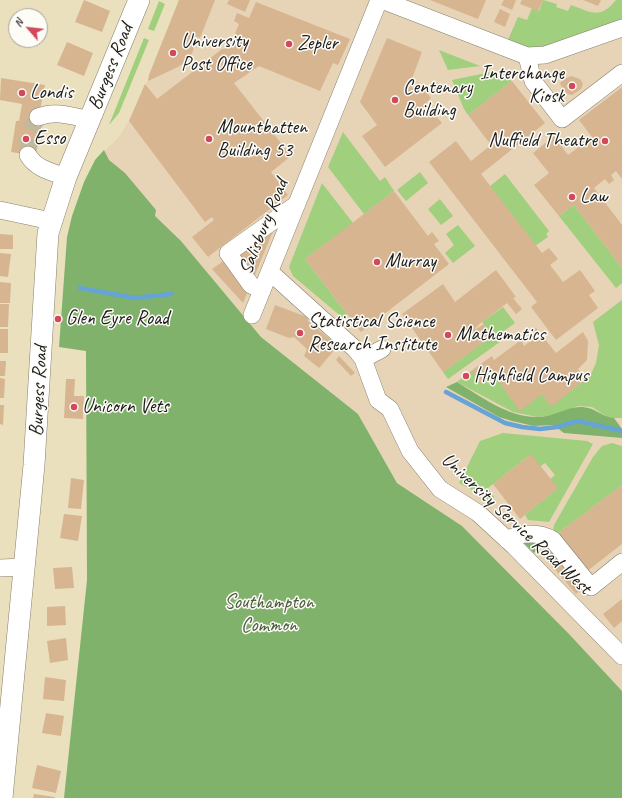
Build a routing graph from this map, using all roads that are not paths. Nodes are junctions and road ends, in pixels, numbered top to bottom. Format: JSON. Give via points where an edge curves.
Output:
{"nodes":[{"id":1,"x":139,"y":0,"type":"edge"},
{"id":2,"x":380,"y":0,"type":"edge"},
{"id":3,"x":622,"y":28,"type":"edge"},
{"id":4,"x":528,"y":56,"type":"junction"},
{"id":5,"x":622,"y":73,"type":"edge"},
{"id":6,"x":38,"y":117,"type":"dead end"},
{"id":7,"x":90,"y":120,"type":"junction"},
{"id":8,"x":28,"y":155,"type":"dead end"},
{"id":9,"x":66,"y":177,"type":"junction"},
{"id":10,"x":297,"y":204,"type":"junction"},
{"id":11,"x":0,"y":210,"type":"edge"},
{"id":12,"x":51,"y":221,"type":"junction"},
{"id":13,"x":270,"y":272,"type":"junction"},
{"id":14,"x":262,"y":290,"type":"junction"},
{"id":15,"x":252,"y":315,"type":"dead end"},
{"id":16,"x":382,"y":349,"type":"dead end"},
{"id":17,"x":363,"y":359,"type":"junction"},
{"id":18,"x":507,"y":540,"type":"junction"},
{"id":19,"x":622,"y":562,"type":"edge"},
{"id":20,"x":25,"y":567,"type":"junction"},
{"id":21,"x":0,"y":568,"type":"edge"},
{"id":22,"x":622,"y":656,"type":"edge"},
{"id":23,"x":2,"y":798,"type":"edge"}],
"edges":[{"from":1,"to":7,"type":"main road","name":"Burgess Road"},
{"from":2,"to":4,"type":"street"},
{"from":2,"to":10,"type":"street","name":"Salisbury Road"},
{"from":3,"to":4,"type":"street","via":[[545,55]]},
{"from":4,"to":5,"type":"street","via":[[533,81],[562,119]]},
{"from":6,"to":7,"type":"street","via":[[44,114],[64,114]]},
{"from":7,"to":9,"type":"main road","name":"Burgess Road"},
{"from":8,"to":9,"type":"street","via":[[32,162],[40,167]]},
{"from":9,"to":12,"type":"main road","name":"Burgess Road"},
{"from":10,"to":13,"type":"street","name":"Salisbury Road"},
{"from":10,"to":14,"type":"street","via":[[228,253],[251,285]]},
{"from":11,"to":12,"type":"street"},
{"from":12,"to":20,"type":"main road","name":"Burgess Road","via":[[46,253],[39,406]]},
{"from":13,"to":14,"type":"street","name":"Salisbury Road"},
{"from":13,"to":17,"type":"street","name":"University Service Road West","via":[[344,338]]},
{"from":14,"to":15,"type":"street","name":"Salisbury Road"},
{"from":16,"to":17,"type":"street"},
{"from":17,"to":18,"type":"street","name":"University Service Road West","via":[[378,400],[390,409],[410,451],[432,480],[440,489],[478,513]]},
{"from":18,"to":19,"type":"street","via":[[525,534],[546,535],[553,540],[591,587]]},
{"from":18,"to":22,"type":"street","name":"University Service Road West"},
{"from":20,"to":21,"type":"street"},
{"from":20,"to":23,"type":"main road","name":"Burgess Road"}]}
